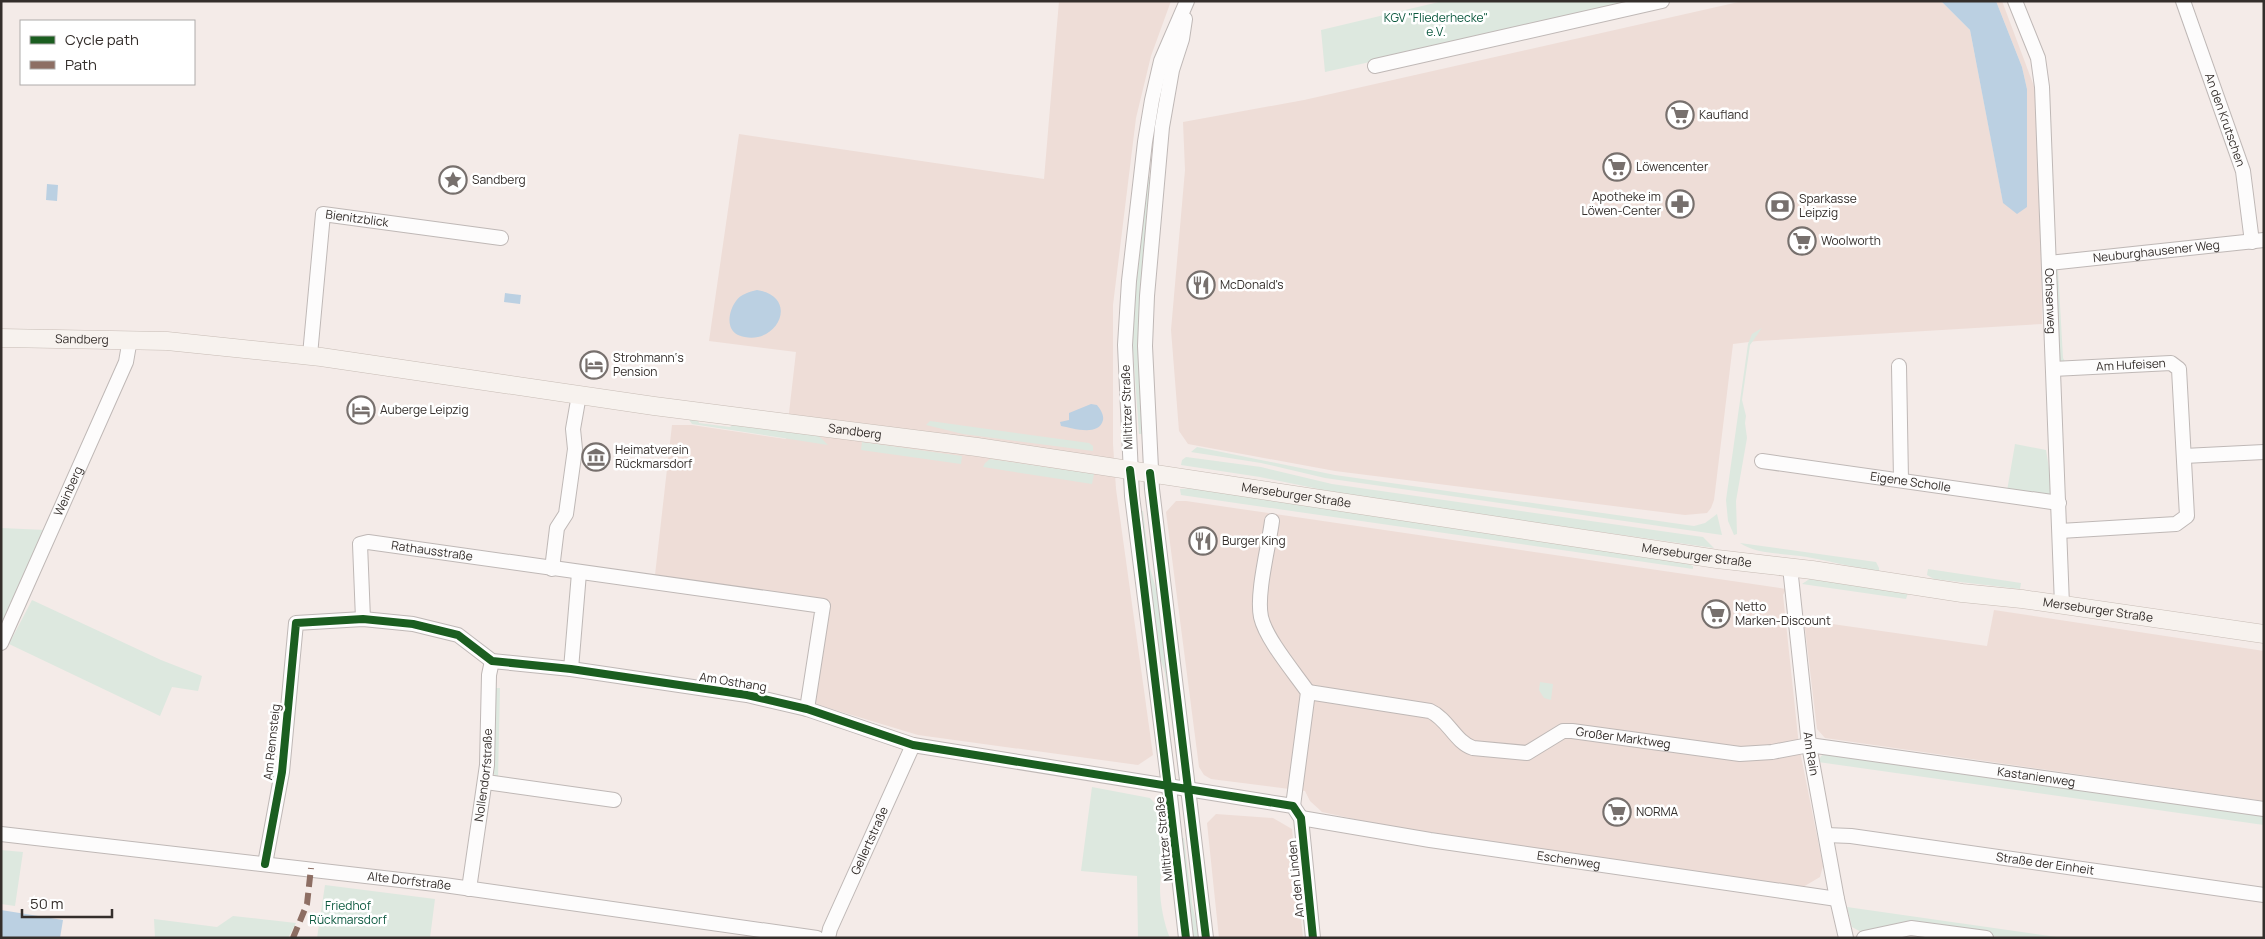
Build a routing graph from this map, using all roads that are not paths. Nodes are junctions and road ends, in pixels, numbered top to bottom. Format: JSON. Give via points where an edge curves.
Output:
{"nodes":[{"id":1,"x":1187,"y":1,"type":"edge"},
{"id":2,"x":1662,"y":1,"type":"edge"},
{"id":3,"x":2015,"y":1,"type":"edge"},
{"id":4,"x":2183,"y":1,"type":"edge"},
{"id":5,"x":1375,"y":66,"type":"dead end"},
{"id":6,"x":1145,"y":142,"type":"junction"},
{"id":7,"x":1160,"y":143,"type":"junction"},
{"id":8,"x":501,"y":238,"type":"dead end"},
{"id":9,"x":2258,"y":241,"type":"edge"},
{"id":10,"x":2049,"y":263,"type":"junction"},
{"id":11,"x":1,"y":338,"type":"edge"},
{"id":12,"x":130,"y":339,"type":"junction"},
{"id":13,"x":310,"y":355,"type":"junction"},
{"id":14,"x":1899,"y":366,"type":"dead end"},
{"id":15,"x":2053,"y":369,"type":"junction"},
{"id":16,"x":579,"y":394,"type":"junction"},
{"id":17,"x":2264,"y":452,"type":"edge"},
{"id":18,"x":2184,"y":456,"type":"junction"},
{"id":19,"x":1762,"y":461,"type":"dead end"},
{"id":20,"x":1130,"y":470,"type":"junction"},
{"id":21,"x":1150,"y":473,"type":"junction"},
{"id":22,"x":1901,"y":480,"type":"junction"},
{"id":23,"x":2059,"y":503,"type":"junction"},
{"id":24,"x":1272,"y":521,"type":"dead end"},
{"id":25,"x":2060,"y":531,"type":"junction"},
{"id":26,"x":1790,"y":567,"type":"junction"},
{"id":27,"x":552,"y":569,"type":"junction"},
{"id":28,"x":579,"y":573,"type":"junction"},
{"id":29,"x":2062,"y":605,"type":"junction"},
{"id":30,"x":363,"y":619,"type":"junction"},
{"id":31,"x":2264,"y":634,"type":"edge"},
{"id":32,"x":1,"y":643,"type":"edge"},
{"id":33,"x":492,"y":662,"type":"junction"},
{"id":34,"x":571,"y":670,"type":"junction"},
{"id":35,"x":1308,"y":692,"type":"junction"},
{"id":36,"x":807,"y":709,"type":"junction"},
{"id":37,"x":913,"y":745,"type":"junction"},
{"id":38,"x":1809,"y":745,"type":"junction"},
{"id":39,"x":486,"y":782,"type":"junction"},
{"id":40,"x":1169,"y":787,"type":"junction"},
{"id":41,"x":1189,"y":791,"type":"junction"},
{"id":42,"x":614,"y":800,"type":"dead end"},
{"id":43,"x":1293,"y":806,"type":"junction"},
{"id":44,"x":2264,"y":810,"type":"edge"},
{"id":45,"x":1301,"y":818,"type":"junction"},
{"id":46,"x":1,"y":834,"type":"edge"},
{"id":47,"x":1826,"y":835,"type":"junction"},
{"id":48,"x":265,"y":864,"type":"junction"},
{"id":49,"x":469,"y":889,"type":"junction"},
{"id":50,"x":2264,"y":896,"type":"edge"},
{"id":51,"x":1837,"y":899,"type":"junction"},
{"id":52,"x":817,"y":938,"type":"edge"},
{"id":53,"x":828,"y":938,"type":"edge"},
{"id":54,"x":1186,"y":938,"type":"edge"},
{"id":55,"x":1206,"y":938,"type":"edge"},
{"id":56,"x":1313,"y":938,"type":"edge"},
{"id":57,"x":1846,"y":938,"type":"edge"},
{"id":58,"x":1864,"y":938,"type":"edge"},
{"id":59,"x":1986,"y":938,"type":"edge"}],
"edges":[{"from":1,"to":6,"type":"street","name":"Miltitzer Straße","via":[[1161,61]]},
{"from":1,"to":7,"type":"street","name":"Miltitzer Straße","via":[[1182,39],[1170,76]]},
{"from":2,"to":5,"type":"street"},
{"from":3,"to":10,"type":"street","name":"Ochsenweg","via":[[2040,64]]},
{"from":4,"to":9,"type":"street","name":"An den Krutschen","via":[[2243,171]]},
{"from":6,"to":7,"type":"street"},
{"from":6,"to":20,"type":"street","name":"Miltitzer Straße","via":[[1125,314]]},
{"from":7,"to":21,"type":"street","name":"Miltitzer Straße","via":[[1145,346]]},
{"from":8,"to":13,"type":"street","name":"Bienitzblick","via":[[323,214]]},
{"from":9,"to":10,"type":"street","name":"Neuburghausener Weg"},
{"from":10,"to":15,"type":"street","name":"Ochsenweg"},
{"from":11,"to":12,"type":"main road","name":"Sandberg"},
{"from":12,"to":13,"type":"main road","name":"Sandberg"},
{"from":12,"to":32,"type":"street","name":"Weinberg","via":[[126,362]]},
{"from":13,"to":16,"type":"main road","name":"Sandberg"},
{"from":14,"to":22,"type":"street"},
{"from":15,"to":18,"type":"street","name":"Am Hufeisen","via":[[2175,365],[2179,369]]},
{"from":15,"to":23,"type":"street","name":"Ochsenweg"},
{"from":16,"to":20,"type":"main road","name":"Sandberg"},
{"from":16,"to":27,"type":"street","via":[[566,514],[557,528]]},
{"from":17,"to":18,"type":"street"},
{"from":18,"to":25,"type":"street","name":"Am Hufeisen","via":[[2187,516],[2182,521]]},
{"from":19,"to":22,"type":"street","name":"Eigene Scholle"},
{"from":20,"to":21,"type":"main road","name":"Merseburger Straße"},
{"from":20,"to":40,"type":"street","name":"Miltitzer Straße"},
{"from":21,"to":26,"type":"main road","name":"Merseburger Straße","via":[[1717,559]]},
{"from":21,"to":41,"type":"street","name":"Miltitzer Straße"},
{"from":22,"to":23,"type":"street","name":"Eigene Scholle"},
{"from":23,"to":25,"type":"street","name":"Ochsenweg"},
{"from":24,"to":35,"type":"street","via":[[1260,599],[1261,616],[1267,633]]},
{"from":25,"to":29,"type":"street","name":"Ochsenweg"},
{"from":26,"to":29,"type":"main road","name":"Merseburger Straße"},
{"from":26,"to":38,"type":"street","name":"Am Rain"},
{"from":27,"to":28,"type":"street","name":"Rathausstraße"},
{"from":27,"to":30,"type":"street","name":"Rathausstraße","via":[[368,542],[360,544]]},
{"from":28,"to":34,"type":"street"},
{"from":28,"to":36,"type":"street","name":"Rathausstraße","via":[[823,606]]},
{"from":29,"to":31,"type":"main road","name":"Merseburger Straße"},
{"from":30,"to":33,"type":"street","via":[[405,622],[447,631],[467,641]]},
{"from":30,"to":48,"type":"street","name":"Am Rennsteig","via":[[296,623],[282,772]]},
{"from":33,"to":34,"type":"street","name":"Am Osthang"},
{"from":33,"to":39,"type":"street","name":"Nollendorfstraße"},
{"from":34,"to":36,"type":"street","name":"Am Osthang","via":[[747,695]]},
{"from":35,"to":38,"type":"street","name":"Großer Marktweg","via":[[1430,712],[1441,718],[1467,746],[1520,754],[1533,751],[1563,731],[1740,754]]},
{"from":35,"to":43,"type":"street"},
{"from":36,"to":37,"type":"street","name":"Am Osthang"},
{"from":37,"to":40,"type":"street","name":"Am Osthang"},
{"from":37,"to":53,"type":"street","name":"Gellertstraße","via":[[857,865]]},
{"from":38,"to":44,"type":"street","name":"Kastanienweg"},
{"from":38,"to":47,"type":"street","name":"Am Rain"},
{"from":39,"to":42,"type":"street"},
{"from":39,"to":49,"type":"street","name":"Nollendorfstraße"},
{"from":40,"to":41,"type":"street","name":"Am Osthang"},
{"from":40,"to":54,"type":"street","name":"Miltitzer Straße"},
{"from":41,"to":43,"type":"street","name":"Am Osthang"},
{"from":41,"to":55,"type":"street","name":"Miltitzer Straße"},
{"from":43,"to":45,"type":"street"},
{"from":45,"to":51,"type":"street","name":"Eschenweg","via":[[1423,839]]},
{"from":45,"to":56,"type":"street","name":"An den Linden"},
{"from":46,"to":48,"type":"street","name":"Alte Dorfstraße"},
{"from":47,"to":50,"type":"street","name":"Straße der Einheit"},
{"from":47,"to":51,"type":"street","name":"Am Rain"},
{"from":48,"to":49,"type":"street","name":"Alte Dorfstraße"},
{"from":49,"to":52,"type":"street","name":"Alte Dorfstraße"},
{"from":51,"to":57,"type":"street","name":"Am Rain"},
{"from":58,"to":59,"type":"street","via":[[1911,928]]}]}
